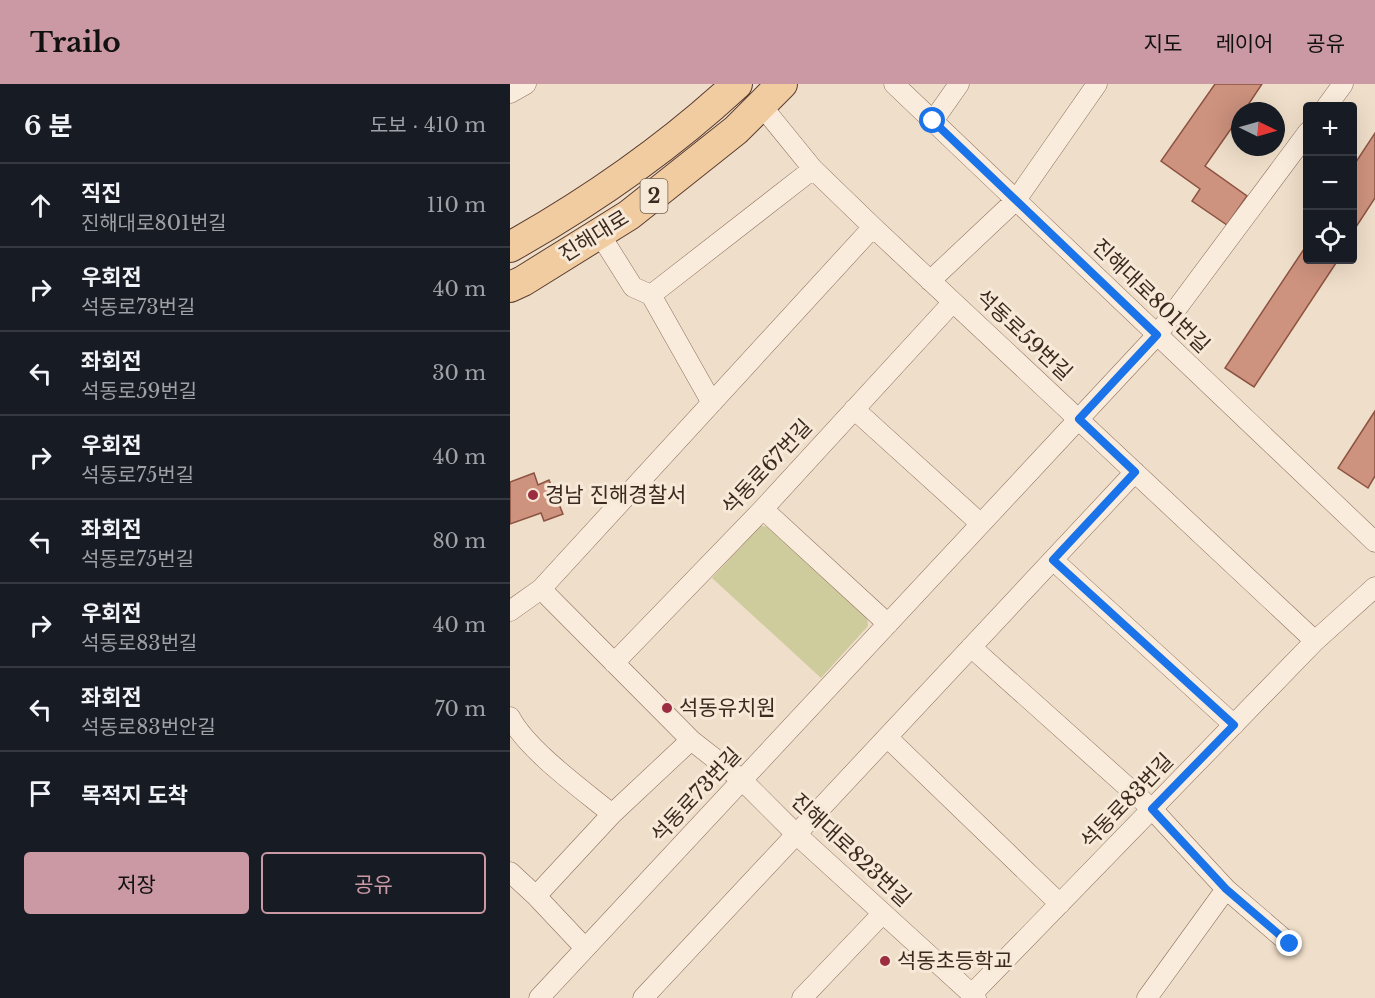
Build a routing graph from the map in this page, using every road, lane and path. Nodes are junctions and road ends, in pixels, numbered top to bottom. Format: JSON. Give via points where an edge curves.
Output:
{"nodes":[{"id":1,"x":525,"y":84,"type":"edge"},
{"id":2,"x":737,"y":84,"type":"edge"},
{"id":3,"x":782,"y":84,"type":"edge"},
{"id":4,"x":894,"y":84,"type":"edge"},
{"id":5,"x":959,"y":84,"type":"edge"},
{"id":6,"x":1097,"y":84,"type":"edge"},
{"id":7,"x":1343,"y":84,"type":"edge"},
{"id":8,"x":510,"y":93,"type":"edge"},
{"id":9,"x":1330,"y":102,"type":"edge"},
{"id":10,"x":761,"y":105,"type":"junction"},
{"id":11,"x":933,"y":121,"type":"junction"},
{"id":12,"x":1303,"y":139,"type":"edge"},
{"id":13,"x":813,"y":169,"type":"junction"},
{"id":14,"x":1016,"y":200,"type":"junction"},
{"id":15,"x":873,"y":227,"type":"junction"},
{"id":16,"x":599,"y":233,"type":"junction"},
{"id":17,"x":512,"y":240,"type":"edge"},
{"id":18,"x":930,"y":281,"type":"junction"},
{"id":19,"x":510,"y":287,"type":"edge"},
{"id":20,"x":651,"y":295,"type":"junction"},
{"id":21,"x":953,"y":302,"type":"junction"},
{"id":22,"x":1157,"y":335,"type":"junction"},
{"id":23,"x":712,"y":403,"type":"junction"},
{"id":24,"x":854,"y":409,"type":"junction"},
{"id":25,"x":1079,"y":419,"type":"junction"},
{"id":26,"x":1135,"y":472,"type":"junction"},
{"id":27,"x":763,"y":509,"type":"junction"},
{"id":28,"x":981,"y":524,"type":"junction"},
{"id":29,"x":1375,"y":542,"type":"edge"},
{"id":30,"x":1053,"y":560,"type":"junction"},
{"id":31,"x":1375,"y":587,"type":"edge"},
{"id":32,"x":541,"y":589,"type":"junction"},
{"id":33,"x":510,"y":611,"type":"edge"},
{"id":34,"x":888,"y":624,"type":"junction"},
{"id":35,"x":1315,"y":641,"type":"junction"},
{"id":36,"x":971,"y":647,"type":"junction"},
{"id":37,"x":614,"y":663,"type":"junction"},
{"id":38,"x":510,"y":717,"type":"edge"},
{"id":39,"x":1234,"y":725,"type":"junction"},
{"id":40,"x":887,"y":737,"type":"junction"},
{"id":41,"x":691,"y":740,"type":"junction"},
{"id":42,"x":742,"y":780,"type":"junction"},
{"id":43,"x":1152,"y":809,"type":"junction"},
{"id":44,"x":612,"y":814,"type":"junction"},
{"id":45,"x":796,"y":834,"type":"junction"},
{"id":46,"x":510,"y":872,"type":"edge"},
{"id":47,"x":1226,"y":889,"type":"junction"},
{"id":48,"x":536,"y":896,"type":"junction"},
{"id":49,"x":1060,"y":904,"type":"junction"},
{"id":50,"x":883,"y":913,"type":"junction"},
{"id":51,"x":1290,"y":944,"type":"dead end"},
{"id":52,"x":585,"y":948,"type":"junction"},
{"id":53,"x":974,"y":996,"type":"edge"},
{"id":54,"x":539,"y":998,"type":"edge"},
{"id":55,"x":643,"y":998,"type":"edge"},
{"id":56,"x":802,"y":998,"type":"edge"},
{"id":57,"x":1148,"y":998,"type":"edge"}],
"edges":[{"from":1,"to":8,"type":"street"},
{"from":2,"to":17,"type":"main road","name":"진해대로","number":"2","via":[[636,165],[571,210]]},
{"from":3,"to":10,"type":"main road","name":"진해대로","number":"2"},
{"from":4,"to":11,"type":"street","name":"진해대로801번길"},
{"from":5,"to":11,"type":"street"},
{"from":6,"to":14,"type":"street"},
{"from":7,"to":9,"type":"street"},
{"from":10,"to":13,"type":"street","name":"석동로59번길"},
{"from":10,"to":16,"type":"main road","name":"진해대로","number":"2","via":[[736,130],[629,215]]},
{"from":11,"to":14,"type":"street","name":"진해대로801번길"},
{"from":12,"to":22,"type":"street","name":"석동로73번길"},
{"from":13,"to":15,"type":"street","name":"석동로59번길"},
{"from":13,"to":20,"type":"street"},
{"from":14,"to":18,"type":"street"},
{"from":14,"to":22,"type":"street","name":"진해대로801번길"},
{"from":15,"to":18,"type":"street","name":"석동로59번길"},
{"from":15,"to":23,"type":"street"},
{"from":16,"to":19,"type":"main road","name":"진해대로","number":"2"},
{"from":16,"to":20,"type":"street","via":[[633,287]]},
{"from":18,"to":21,"type":"street","name":"석동로59번길"},
{"from":20,"to":23,"type":"street"},
{"from":21,"to":24,"type":"street","name":"석동로67번길"},
{"from":21,"to":25,"type":"street","name":"석동로59번길"},
{"from":22,"to":25,"type":"street","name":"석동로73번길"},
{"from":22,"to":29,"type":"street","name":"진해대로801번길"},
{"from":23,"to":32,"type":"street"},
{"from":24,"to":27,"type":"street","name":"석동로67번길"},
{"from":24,"to":28,"type":"street"},
{"from":25,"to":26,"type":"street","name":"석동로59번길"},
{"from":25,"to":28,"type":"street","name":"석동로73번길"},
{"from":26,"to":30,"type":"street"},
{"from":26,"to":35,"type":"street","name":"석동로59번길"},
{"from":27,"to":34,"type":"street"},
{"from":27,"to":37,"type":"street","name":"석동로67번길"},
{"from":28,"to":34,"type":"street","name":"석동로73번길"},
{"from":30,"to":36,"type":"street"},
{"from":30,"to":39,"type":"street"},
{"from":31,"to":35,"type":"street","name":"석동로83번길"},
{"from":32,"to":33,"type":"street"},
{"from":32,"to":37,"type":"street","name":"진해대로823번길"},
{"from":34,"to":42,"type":"street","name":"석동로73번길"},
{"from":35,"to":39,"type":"street","name":"석동로83번길"},
{"from":36,"to":40,"type":"street"},
{"from":36,"to":43,"type":"street"},
{"from":37,"to":41,"type":"street","name":"진해대로823번길"},
{"from":38,"to":44,"type":"street","via":[[544,757]]},
{"from":39,"to":43,"type":"street","name":"석동로83번길"},
{"from":40,"to":45,"type":"street"},
{"from":40,"to":49,"type":"street"},
{"from":41,"to":42,"type":"street","name":"진해대로823번길"},
{"from":41,"to":44,"type":"street"},
{"from":42,"to":45,"type":"street","name":"진해대로823번길"},
{"from":42,"to":52,"type":"street","name":"석동로73번길"},
{"from":43,"to":47,"type":"street"},
{"from":43,"to":49,"type":"street","name":"석동로83번길"},
{"from":44,"to":48,"type":"street"},
{"from":45,"to":50,"type":"street","name":"진해대로823번길"},
{"from":45,"to":55,"type":"street"},
{"from":46,"to":48,"type":"street"},
{"from":47,"to":51,"type":"street"},
{"from":47,"to":57,"type":"street"},
{"from":48,"to":52,"type":"street"},
{"from":49,"to":53,"type":"street","name":"석동로83번길"},
{"from":50,"to":53,"type":"street","name":"진해대로823번길"},
{"from":50,"to":56,"type":"street"},
{"from":52,"to":54,"type":"street","name":"석동로73번길"}]}
